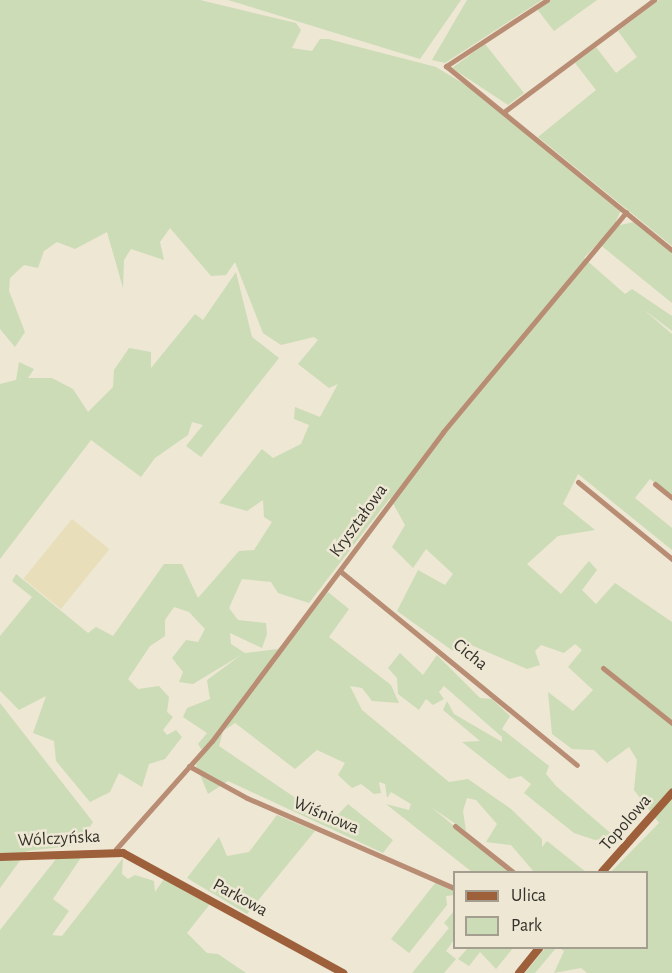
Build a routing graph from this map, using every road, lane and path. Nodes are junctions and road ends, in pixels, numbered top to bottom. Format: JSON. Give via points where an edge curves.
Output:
{"nodes":[{"id":1,"x":547,"y":0,"type":"edge"},
{"id":2,"x":654,"y":0,"type":"edge"},
{"id":3,"x":505,"y":111,"type":"junction"},
{"id":4,"x":626,"y":212,"type":"junction"},
{"id":5,"x":672,"y":250,"type":"edge"},
{"id":6,"x":578,"y":482,"type":"dead end"},
{"id":7,"x":655,"y":484,"type":"dead end"},
{"id":8,"x":672,"y":498,"type":"edge"},
{"id":9,"x":672,"y":558,"type":"edge"},
{"id":10,"x":340,"y":571,"type":"junction"},
{"id":11,"x":603,"y":668,"type":"dead end"},
{"id":12,"x":672,"y":723,"type":"edge"},
{"id":13,"x":189,"y":765,"type":"junction"},
{"id":14,"x":578,"y":765,"type":"dead end"},
{"id":15,"x":672,"y":792,"type":"edge"},
{"id":16,"x":455,"y":826,"type":"dead end"},
{"id":17,"x":118,"y":851,"type":"junction"},
{"id":18,"x":0,"y":857,"type":"edge"},
{"id":19,"x":511,"y":871,"type":"edge"},
{"id":20,"x":604,"y":871,"type":"edge"},
{"id":21,"x":453,"y":888,"type":"edge"},
{"id":22,"x":538,"y":949,"type":"edge"},
{"id":23,"x":343,"y":973,"type":"edge"},
{"id":24,"x":519,"y":973,"type":"edge"}],
"edges":[{"from":1,"to":3,"type":"street","via":[[446,66]]},
{"from":2,"to":3,"type":"street"},
{"from":3,"to":4,"type":"street"},
{"from":4,"to":5,"type":"street"},
{"from":4,"to":10,"type":"street","name":"Kryształowa","via":[[443,432]]},
{"from":6,"to":9,"type":"street"},
{"from":7,"to":8,"type":"street"},
{"from":10,"to":13,"type":"street","name":"Kryształowa"},
{"from":10,"to":14,"type":"street","name":"Cicha"},
{"from":11,"to":12,"type":"street"},
{"from":13,"to":17,"type":"street","name":"Kryształowa"},
{"from":13,"to":21,"type":"street","name":"Wiśniowa","via":[[247,798]]},
{"from":15,"to":20,"type":"street","name":"Topolowa"},
{"from":16,"to":19,"type":"street"},
{"from":17,"to":18,"type":"street","name":"Wólczyńska"},
{"from":17,"to":23,"type":"street","name":"Parkowa"},
{"from":22,"to":24,"type":"street"}]}
